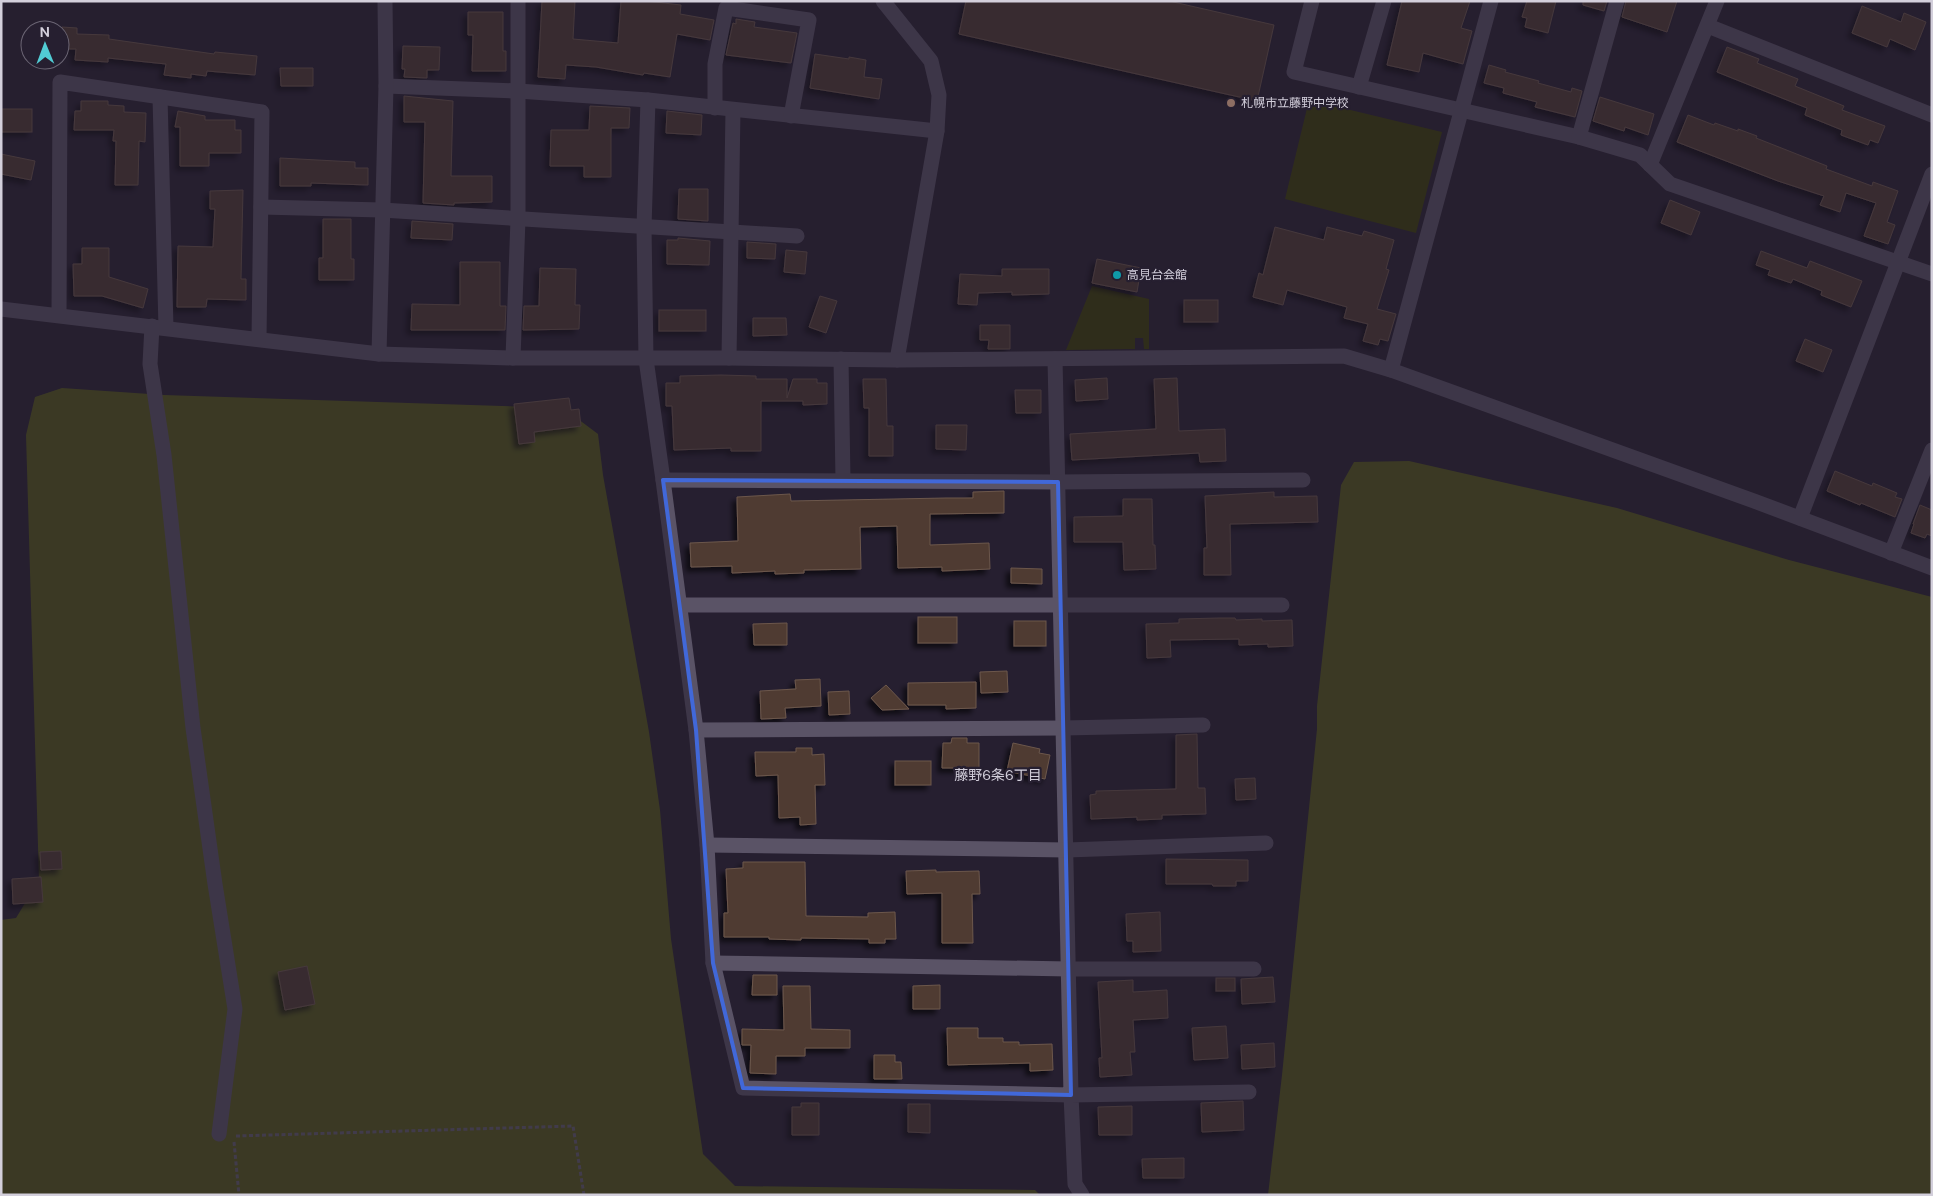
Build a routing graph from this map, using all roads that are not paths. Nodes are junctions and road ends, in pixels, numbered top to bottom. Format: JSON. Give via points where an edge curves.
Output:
{"nodes":[{"id":1,"x":385,"y":1,"type":"edge"},
{"id":2,"x":518,"y":1,"type":"edge"},
{"id":3,"x":883,"y":1,"type":"edge"},
{"id":4,"x":1312,"y":1,"type":"edge"},
{"id":5,"x":1384,"y":1,"type":"edge"},
{"id":6,"x":1491,"y":1,"type":"edge"},
{"id":7,"x":1617,"y":1,"type":"edge"},
{"id":8,"x":1717,"y":1,"type":"edge"},
{"id":9,"x":1708,"y":26,"type":"junction"},
{"id":10,"x":386,"y":86,"type":"junction"},
{"id":11,"x":1358,"y":87,"type":"junction"},
{"id":12,"x":518,"y":91,"type":"junction"},
{"id":13,"x":160,"y":97,"type":"junction"},
{"id":14,"x":648,"y":100,"type":"junction"},
{"id":15,"x":715,"y":108,"type":"junction"},
{"id":16,"x":733,"y":110,"type":"junction"},
{"id":17,"x":1462,"y":110,"type":"junction"},
{"id":18,"x":1932,"y":115,"type":"edge"},
{"id":19,"x":791,"y":116,"type":"junction"},
{"id":20,"x":937,"y":131,"type":"junction"},
{"id":21,"x":1579,"y":137,"type":"junction"},
{"id":22,"x":1650,"y":165,"type":"junction"},
{"id":23,"x":1932,"y":174,"type":"edge"},
{"id":24,"x":261,"y":207,"type":"junction"},
{"id":25,"x":382,"y":210,"type":"junction"},
{"id":26,"x":518,"y":219,"type":"junction"},
{"id":27,"x":644,"y":227,"type":"junction"},
{"id":28,"x":731,"y":231,"type":"junction"},
{"id":29,"x":797,"y":236,"type":"dead end"},
{"id":30,"x":1897,"y":261,"type":"junction"},
{"id":31,"x":1932,"y":274,"type":"edge"},
{"id":32,"x":1,"y":309,"type":"edge"},
{"id":33,"x":59,"y":315,"type":"junction"},
{"id":34,"x":159,"y":327,"type":"junction"},
{"id":35,"x":259,"y":339,"type":"junction"},
{"id":36,"x":379,"y":354,"type":"junction"},
{"id":37,"x":513,"y":358,"type":"junction"},
{"id":38,"x":729,"y":358,"type":"junction"},
{"id":39,"x":646,"y":359,"type":"junction"},
{"id":40,"x":841,"y":359,"type":"junction"},
{"id":41,"x":1055,"y":359,"type":"junction"},
{"id":42,"x":897,"y":360,"type":"junction"},
{"id":43,"x":1391,"y":370,"type":"junction"},
{"id":44,"x":1932,"y":450,"type":"edge"},
{"id":45,"x":664,"y":480,"type":"junction"},
{"id":46,"x":843,"y":480,"type":"junction"},
{"id":47,"x":1303,"y":480,"type":"dead end"},
{"id":48,"x":1058,"y":482,"type":"junction"},
{"id":49,"x":1800,"y":518,"type":"junction"},
{"id":50,"x":1891,"y":553,"type":"junction"},
{"id":51,"x":1932,"y":568,"type":"edge"},
{"id":52,"x":1282,"y":604,"type":"dead end"},
{"id":53,"x":680,"y":605,"type":"junction"},
{"id":54,"x":1061,"y":606,"type":"junction"},
{"id":55,"x":1203,"y":725,"type":"dead end"},
{"id":56,"x":1064,"y":728,"type":"junction"},
{"id":57,"x":696,"y":730,"type":"junction"},
{"id":58,"x":1266,"y":844,"type":"dead end"},
{"id":59,"x":707,"y":845,"type":"junction"},
{"id":60,"x":1067,"y":850,"type":"junction"},
{"id":61,"x":713,"y":963,"type":"junction"},
{"id":62,"x":1069,"y":969,"type":"junction"},
{"id":63,"x":1254,"y":969,"type":"dead end"},
{"id":64,"x":1250,"y":1092,"type":"dead end"},
{"id":65,"x":1071,"y":1095,"type":"junction"},
{"id":66,"x":226,"y":1135,"type":"road end"},
{"id":67,"x":1082,"y":1195,"type":"edge"}],
"edges":[{"from":1,"to":10,"type":"street"},
{"from":2,"to":12,"type":"street"},
{"from":3,"to":20,"type":"street","via":[[931,61],[939,95]]},
{"from":4,"to":11,"type":"street","via":[[1294,72]]},
{"from":5,"to":11,"type":"street"},
{"from":6,"to":17,"type":"street"},
{"from":7,"to":21,"type":"street"},
{"from":8,"to":9,"type":"street"},
{"from":9,"to":18,"type":"street"},
{"from":9,"to":22,"type":"street"},
{"from":10,"to":12,"type":"street"},
{"from":10,"to":25,"type":"street"},
{"from":11,"to":17,"type":"street"},
{"from":12,"to":14,"type":"street"},
{"from":12,"to":26,"type":"street"},
{"from":13,"to":24,"type":"street","via":[[262,112]]},
{"from":13,"to":33,"type":"street","via":[[60,82]]},
{"from":13,"to":34,"type":"street"},
{"from":14,"to":15,"type":"street"},
{"from":14,"to":27,"type":"street"},
{"from":15,"to":16,"type":"street"},
{"from":15,"to":19,"type":"street","via":[[715,64],[726,8],[809,20]]},
{"from":16,"to":19,"type":"street"},
{"from":16,"to":28,"type":"street"},
{"from":17,"to":21,"type":"street"},
{"from":17,"to":43,"type":"street"},
{"from":19,"to":20,"type":"street"},
{"from":20,"to":42,"type":"street"},
{"from":21,"to":22,"type":"street","via":[[1640,155]]},
{"from":22,"to":30,"type":"street","via":[[1670,184]]},
{"from":23,"to":30,"type":"street"},
{"from":24,"to":25,"type":"street"},
{"from":24,"to":35,"type":"street"},
{"from":25,"to":26,"type":"street"},
{"from":25,"to":36,"type":"street"},
{"from":26,"to":27,"type":"street"},
{"from":26,"to":37,"type":"street"},
{"from":27,"to":28,"type":"street"},
{"from":27,"to":39,"type":"street"},
{"from":28,"to":29,"type":"street"},
{"from":28,"to":38,"type":"street"},
{"from":30,"to":31,"type":"street"},
{"from":30,"to":49,"type":"street"},
{"from":32,"to":33,"type":"street"},
{"from":33,"to":34,"type":"street"},
{"from":34,"to":35,"type":"street"},
{"from":34,"to":66,"type":"street","via":[[150,364],[164,455],[193,728],[235,1009]]},
{"from":35,"to":36,"type":"street"},
{"from":36,"to":37,"type":"street"},
{"from":37,"to":39,"type":"street"},
{"from":38,"to":39,"type":"street"},
{"from":38,"to":40,"type":"street"},
{"from":39,"to":45,"type":"street"},
{"from":40,"to":42,"type":"street"},
{"from":40,"to":46,"type":"street"},
{"from":41,"to":42,"type":"street"},
{"from":41,"to":43,"type":"street","via":[[1344,356]]},
{"from":41,"to":48,"type":"street"},
{"from":43,"to":49,"type":"street"},
{"from":44,"to":50,"type":"street"},
{"from":45,"to":46,"type":"street"},
{"from":45,"to":53,"type":"street"},
{"from":46,"to":48,"type":"street"},
{"from":47,"to":48,"type":"street"},
{"from":48,"to":54,"type":"street"},
{"from":49,"to":50,"type":"street"},
{"from":50,"to":51,"type":"street"},
{"from":52,"to":54,"type":"street"},
{"from":53,"to":54,"type":"street"},
{"from":53,"to":57,"type":"street"},
{"from":54,"to":56,"type":"street"},
{"from":55,"to":56,"type":"street"},
{"from":56,"to":57,"type":"street"},
{"from":56,"to":60,"type":"street"},
{"from":57,"to":59,"type":"street"},
{"from":58,"to":60,"type":"street"},
{"from":59,"to":60,"type":"street"},
{"from":59,"to":61,"type":"street"},
{"from":60,"to":62,"type":"street"},
{"from":61,"to":62,"type":"street"},
{"from":61,"to":65,"type":"street","via":[[743,1088]]},
{"from":62,"to":63,"type":"street"},
{"from":62,"to":65,"type":"street"},
{"from":64,"to":65,"type":"street"},
{"from":65,"to":67,"type":"street","via":[[1075,1184]]}]}
